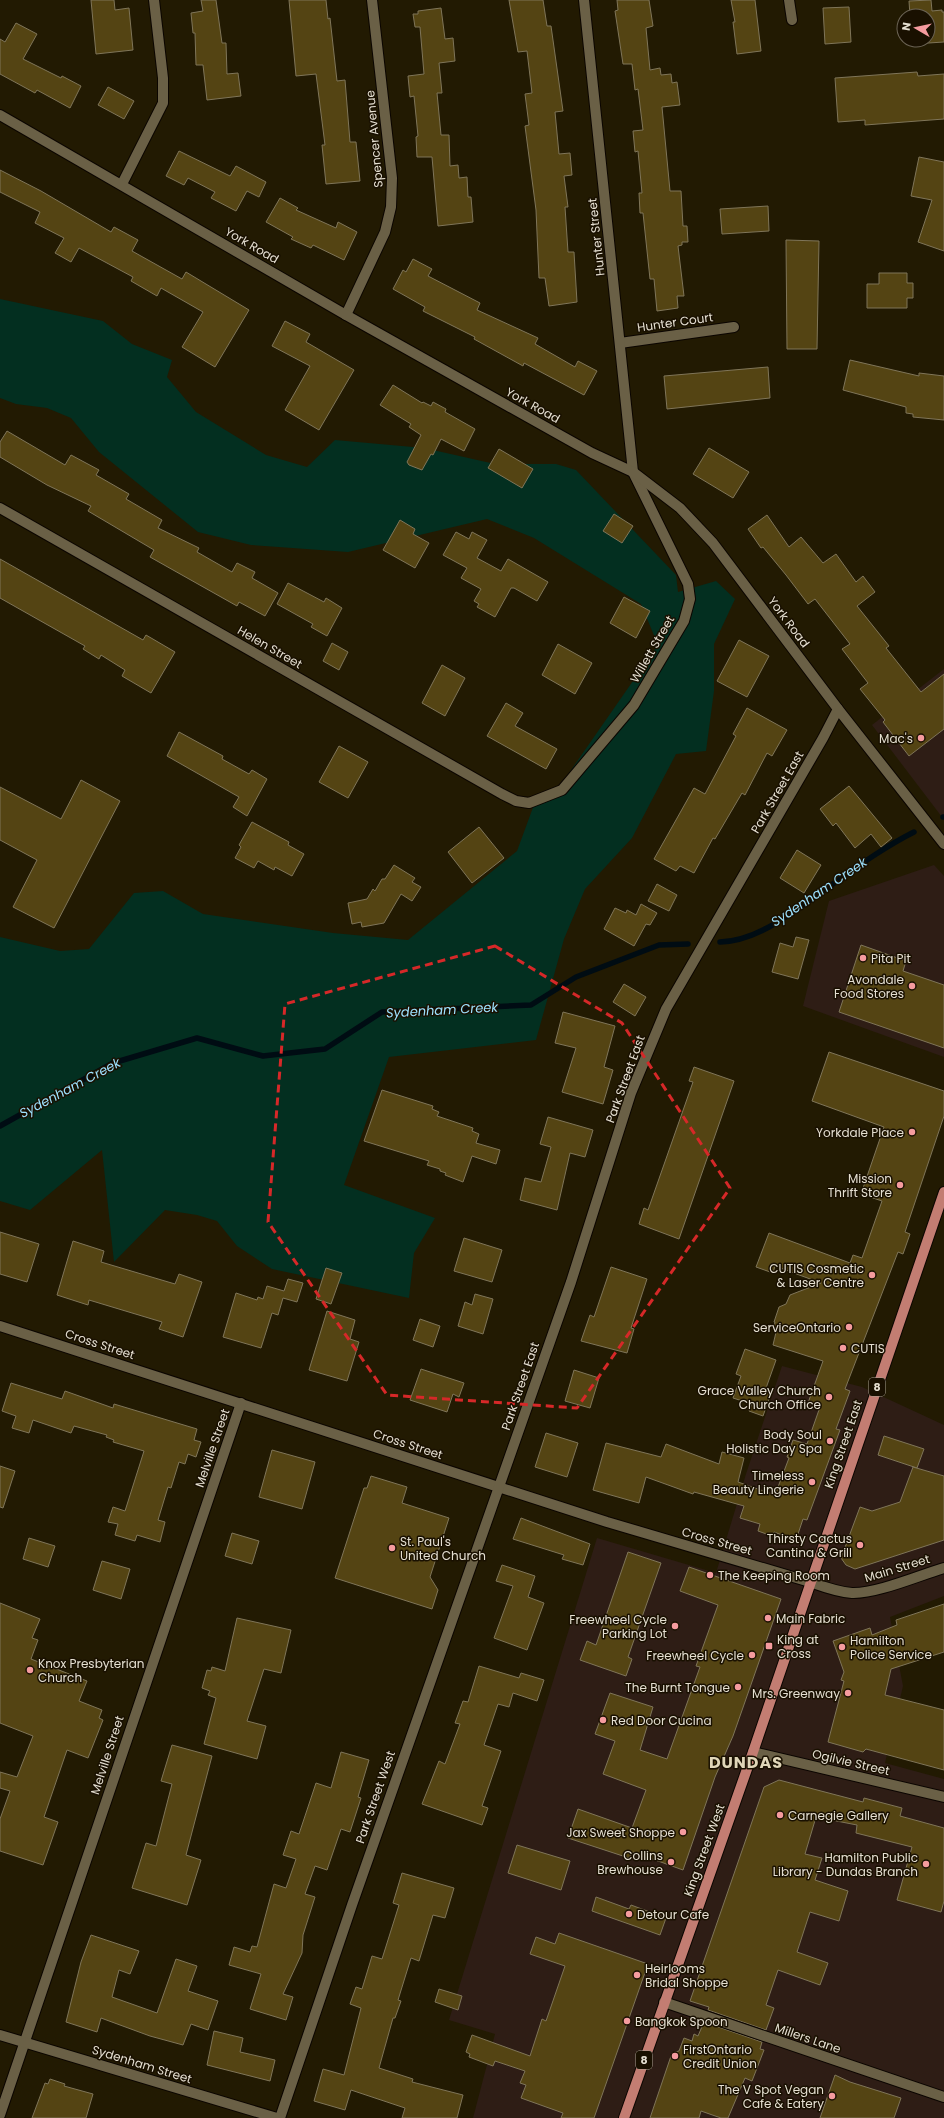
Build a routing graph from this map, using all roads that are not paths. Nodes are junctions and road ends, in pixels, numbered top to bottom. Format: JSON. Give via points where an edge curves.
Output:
{"nodes":[{"id":1,"x":154,"y":0,"type":"edge"},
{"id":2,"x":372,"y":0,"type":"edge"},
{"id":3,"x":584,"y":0,"type":"edge"},
{"id":4,"x":789,"y":0,"type":"edge"},
{"id":5,"x":792,"y":20,"type":"dead end"},
{"id":6,"x":0,"y":115,"type":"edge"},
{"id":7,"x":122,"y":184,"type":"junction"},
{"id":8,"x":346,"y":315,"type":"junction"},
{"id":9,"x":734,"y":327,"type":"dead end"},
{"id":10,"x":620,"y":343,"type":"junction"},
{"id":11,"x":633,"y":472,"type":"junction"},
{"id":12,"x":0,"y":508,"type":"edge"},
{"id":13,"x":838,"y":709,"type":"junction"},
{"id":14,"x":529,"y":803,"type":"joint"},
{"id":15,"x":944,"y":844,"type":"edge"},
{"id":16,"x":944,"y":1192,"type":"edge"},
{"id":17,"x":0,"y":1326,"type":"edge"},
{"id":18,"x":241,"y":1403,"type":"junction"},
{"id":19,"x":498,"y":1486,"type":"junction"},
{"id":20,"x":944,"y":1568,"type":"edge"},
{"id":21,"x":810,"y":1582,"type":"junction"},
{"id":22,"x":792,"y":1636,"type":"joint"},
{"id":23,"x":752,"y":1752,"type":"junction"},
{"id":24,"x":944,"y":1797,"type":"edge"},
{"id":25,"x":664,"y":2002,"type":"junction"},
{"id":26,"x":0,"y":2034,"type":"edge"},
{"id":27,"x":25,"y":2043,"type":"junction"},
{"id":28,"x":944,"y":2097,"type":"edge"},
{"id":29,"x":0,"y":2116,"type":"edge"},
{"id":30,"x":279,"y":2118,"type":"edge"},
{"id":31,"x":624,"y":2118,"type":"edge"}],
"edges":[{"from":1,"to":7,"type":"street","via":[[163,78],[163,103]]},
{"from":2,"to":8,"type":"street","name":"Spencer Avenue","via":[[392,178],[391,207],[385,232]]},
{"from":3,"to":10,"type":"street","name":"Hunter Street"},
{"from":4,"to":5,"type":"street"},
{"from":6,"to":7,"type":"street","name":"York Road"},
{"from":7,"to":8,"type":"street","name":"York Road"},
{"from":8,"to":11,"type":"street","name":"York Road","via":[[592,454]]},
{"from":9,"to":10,"type":"street","name":"Hunter Court"},
{"from":10,"to":11,"type":"street","name":"Hunter Street"},
{"from":11,"to":13,"type":"street","name":"York Road","via":[[680,508],[713,543]]},
{"from":11,"to":14,"type":"street","name":"Willett Street","via":[[688,584],[690,599],[684,621],[634,705],[562,790]]},
{"from":12,"to":14,"type":"street","name":"Helen Street","via":[[502,794],[516,801]]},
{"from":13,"to":15,"type":"street","name":"York Road"},
{"from":13,"to":19,"type":"street","name":"Park Street East","via":[[824,738],[660,1023],[631,1093],[571,1282]]},
{"from":16,"to":21,"type":"main road","name":"King Street East","number":"8"},
{"from":17,"to":18,"type":"street","name":"Cross Street"},
{"from":18,"to":19,"type":"street","name":"Cross Street"},
{"from":18,"to":27,"type":"street","name":"Melville Street"},
{"from":19,"to":21,"type":"street","name":"Cross Street","via":[[614,1524]]},
{"from":19,"to":30,"type":"street","name":"Park Street West"},
{"from":20,"to":21,"type":"street","name":"Main Street","via":[[870,1591],[853,1593],[837,1591]]},
{"from":21,"to":22,"type":"main road","name":"King Street East","number":"8"},
{"from":22,"to":23,"type":"main road","name":"King Street West","number":"8"},
{"from":23,"to":24,"type":"street","name":"Ogilvie Street"},
{"from":23,"to":25,"type":"main road","name":"King Street West","number":"8"},
{"from":25,"to":28,"type":"street","name":"Millers Lane"},
{"from":25,"to":31,"type":"main road","name":"King Street West","number":"8"},
{"from":26,"to":27,"type":"street","name":"Sydenham Street"},
{"from":27,"to":29,"type":"street","name":"Melville Street"},
{"from":27,"to":30,"type":"street","name":"Sydenham Street"}]}
